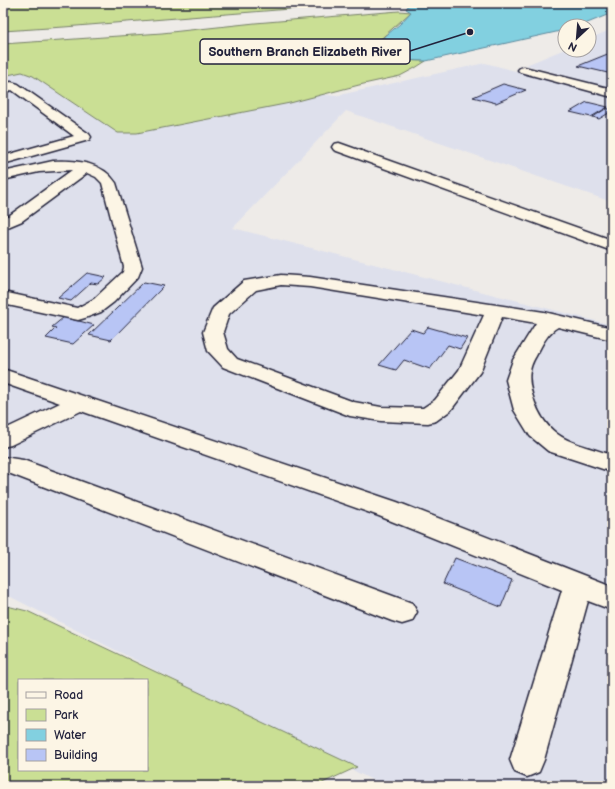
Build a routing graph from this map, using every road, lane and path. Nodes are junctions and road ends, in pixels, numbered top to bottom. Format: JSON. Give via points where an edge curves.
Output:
{"nodes":[{"id":1,"x":524,"y":70,"type":"dead end"},
{"id":2,"x":3,"y":89,"type":"edge"},
{"id":3,"x":612,"y":93,"type":"edge"},
{"id":4,"x":339,"y":147,"type":"dead end"},
{"id":5,"x":3,"y":160,"type":"edge"},
{"id":6,"x":84,"y":168,"type":"junction"},
{"id":7,"x":9,"y":174,"type":"edge"},
{"id":8,"x":3,"y":224,"type":"edge"},
{"id":9,"x":612,"y":246,"type":"edge"},
{"id":10,"x":3,"y":298,"type":"edge"},
{"id":11,"x":496,"y":310,"type":"junction"},
{"id":12,"x":555,"y":321,"type":"junction"},
{"id":13,"x":612,"y":334,"type":"edge"},
{"id":14,"x":3,"y":376,"type":"edge"},
{"id":15,"x":79,"y":403,"type":"junction"},
{"id":16,"x":3,"y":439,"type":"edge"},
{"id":17,"x":612,"y":464,"type":"edge"},
{"id":18,"x":3,"y":465,"type":"edge"},
{"id":19,"x":578,"y":584,"type":"junction"},
{"id":20,"x":612,"y":598,"type":"edge"},
{"id":21,"x":402,"y":612,"type":"dead end"},
{"id":22,"x":527,"y":760,"type":"dead end"}],
"edges":[{"from":1,"to":3,"type":"street"},
{"from":2,"to":5,"type":"street","via":[[14,86],[84,136]]},
{"from":4,"to":9,"type":"street"},
{"from":5,"to":7,"type":"street"},
{"from":6,"to":7,"type":"street","via":[[51,165]]},
{"from":6,"to":8,"type":"street","via":[[16,218]]},
{"from":6,"to":10,"type":"street","via":[[101,174],[109,183],[133,267],[132,273],[102,303],[78,314]]},
{"from":11,"to":11,"type":"street","via":[[310,282],[281,280],[250,285],[220,312],[213,332],[218,351],[230,363],[273,380],[350,409],[381,414],[428,416],[443,405],[469,372]]},
{"from":11,"to":12,"type":"street"},
{"from":12,"to":13,"type":"street"},
{"from":12,"to":17,"type":"street","via":[[543,327],[523,360],[517,380],[524,410],[538,431],[556,446]]},
{"from":14,"to":15,"type":"street"},
{"from":15,"to":16,"type":"street"},
{"from":15,"to":19,"type":"street","via":[[388,509]]},
{"from":18,"to":21,"type":"street","via":[[14,466]]},
{"from":19,"to":20,"type":"street"},
{"from":19,"to":22,"type":"street"}]}
